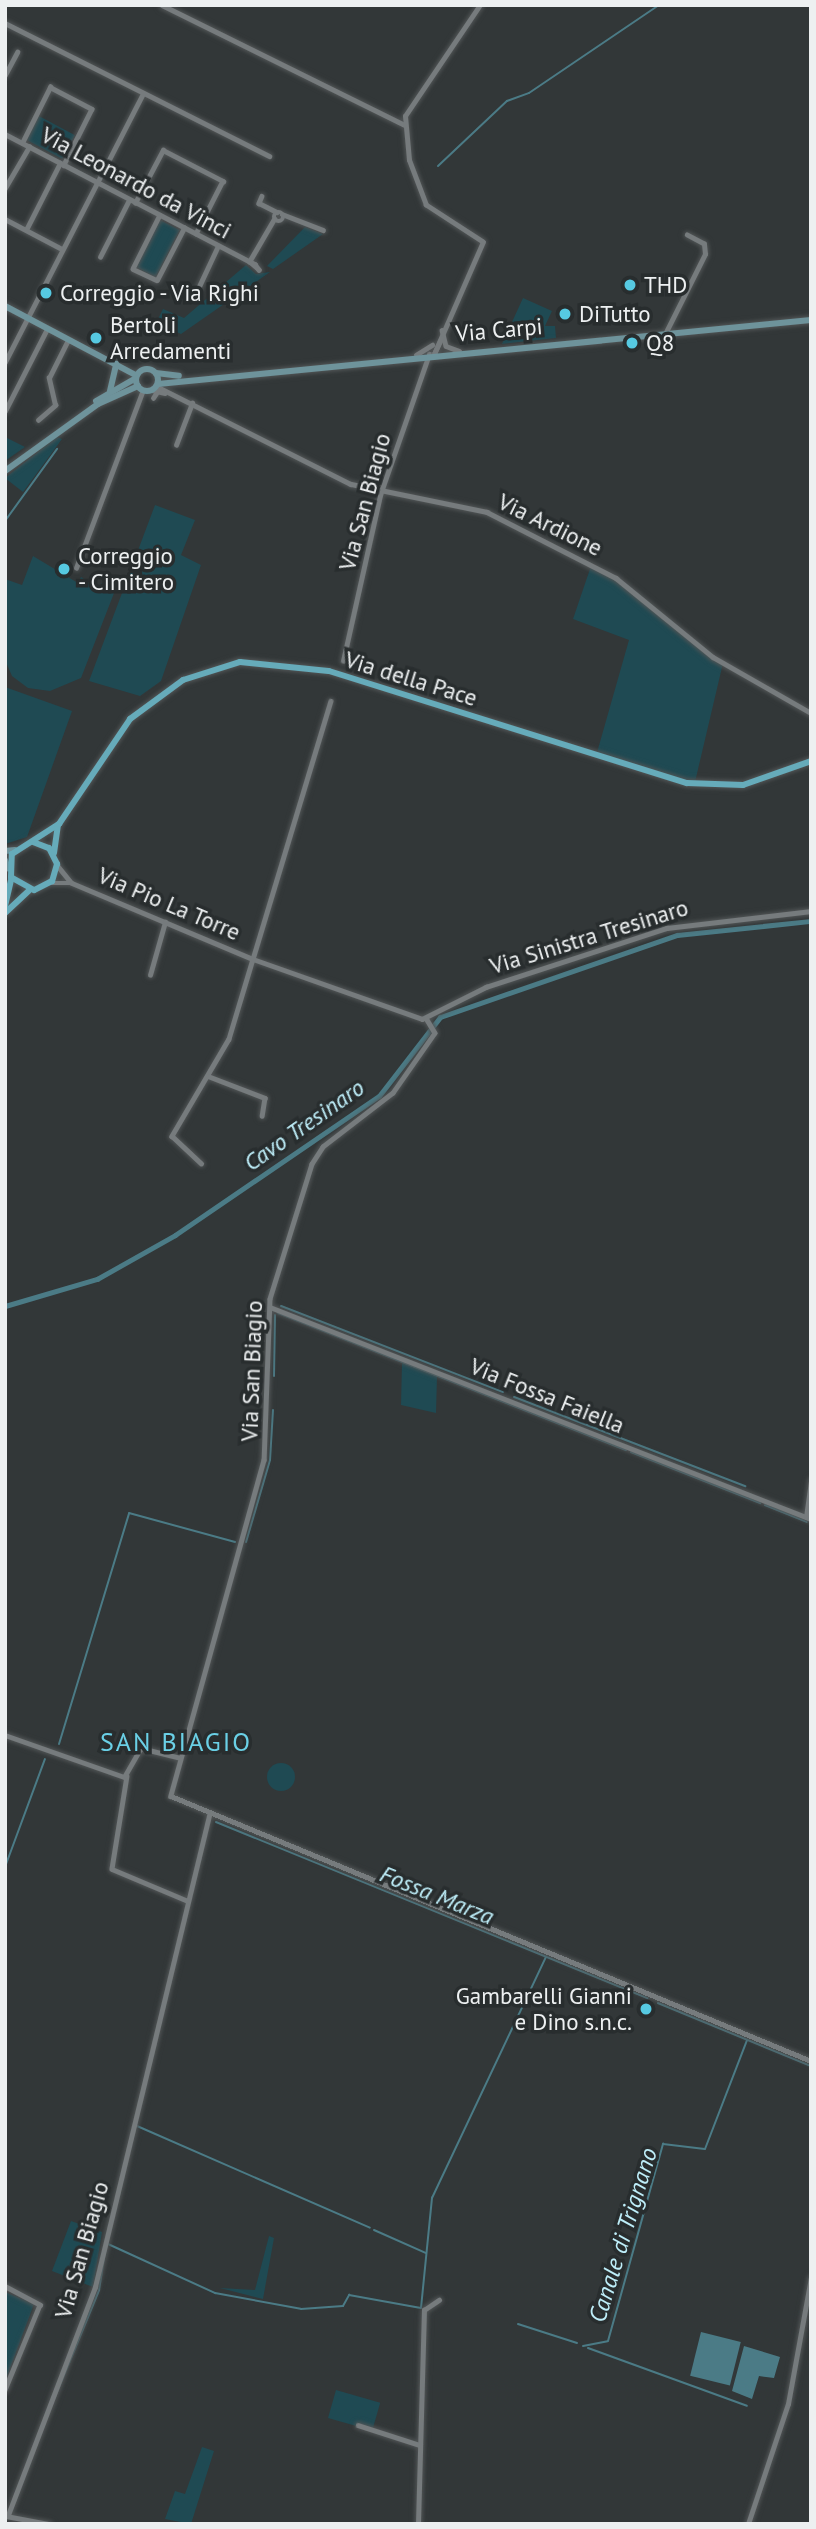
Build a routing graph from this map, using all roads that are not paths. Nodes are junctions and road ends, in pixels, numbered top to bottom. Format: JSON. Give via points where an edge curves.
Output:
{"nodes":[{"id":1,"x":162,"y":5,"type":"edge"},
{"id":2,"x":481,"y":5,"type":"edge"},
{"id":3,"x":5,"y":23,"type":"edge"},
{"id":4,"x":17,"y":52,"type":"dead end"},
{"id":5,"x":5,"y":75,"type":"edge"},
{"id":6,"x":143,"y":93,"type":"junction"},
{"id":7,"x":405,"y":124,"type":"junction"},
{"id":8,"x":5,"y":134,"type":"edge"},
{"id":9,"x":22,"y":143,"type":"junction"},
{"id":10,"x":29,"y":147,"type":"junction"},
{"id":11,"x":269,"y":156,"type":"dead end"},
{"id":12,"x":62,"y":164,"type":"junction"},
{"id":13,"x":96,"y":182,"type":"junction"},
{"id":14,"x":5,"y":188,"type":"edge"},
{"id":15,"x":262,"y":196,"type":"dead end"},
{"id":16,"x":129,"y":200,"type":"junction"},
{"id":17,"x":135,"y":203,"type":"junction"},
{"id":18,"x":280,"y":213,"type":"junction"},
{"id":19,"x":160,"y":215,"type":"junction"},
{"id":20,"x":5,"y":219,"type":"edge"},
{"id":21,"x":274,"y":219,"type":"junction"},
{"id":22,"x":184,"y":228,"type":"junction"},
{"id":23,"x":26,"y":230,"type":"junction"},
{"id":24,"x":323,"y":230,"type":"dead end"},
{"id":25,"x":196,"y":234,"type":"junction"},
{"id":26,"x":687,"y":235,"type":"dead end"},
{"id":27,"x":218,"y":246,"type":"junction"},
{"id":28,"x":62,"y":249,"type":"junction"},
{"id":29,"x":100,"y":257,"type":"dead end"},
{"id":30,"x":195,"y":295,"type":"dead end"},
{"id":31,"x":5,"y":306,"type":"edge"},
{"id":32,"x":27,"y":319,"type":"junction"},
{"id":33,"x":811,"y":320,"type":"edge"},
{"id":34,"x":47,"y":329,"type":"junction"},
{"id":35,"x":442,"y":330,"type":"junction"},
{"id":36,"x":666,"y":332,"type":"junction"},
{"id":37,"x":441,"y":339,"type":"junction"},
{"id":38,"x":68,"y":340,"type":"junction"},
{"id":39,"x":433,"y":344,"type":"junction"},
{"id":40,"x":459,"y":351,"type":"junction"},
{"id":41,"x":431,"y":354,"type":"junction"},
{"id":42,"x":416,"y":355,"type":"junction"},
{"id":43,"x":5,"y":362,"type":"edge"},
{"id":44,"x":116,"y":364,"type":"junction"},
{"id":45,"x":156,"y":373,"type":"junction"},
{"id":46,"x":138,"y":375,"type":"junction"},
{"id":47,"x":191,"y":376,"type":"junction"},
{"id":48,"x":141,"y":388,"type":"junction"},
{"id":49,"x":156,"y":388,"type":"junction"},
{"id":50,"x":110,"y":391,"type":"junction"},
{"id":51,"x":152,"y":398,"type":"dead end"},
{"id":52,"x":192,"y":403,"type":"junction"},
{"id":53,"x":5,"y":411,"type":"edge"},
{"id":54,"x":136,"y":411,"type":"junction"},
{"id":55,"x":146,"y":414,"type":"dead end"},
{"id":56,"x":38,"y":420,"type":"dead end"},
{"id":57,"x":64,"y":426,"type":"junction"},
{"id":58,"x":176,"y":445,"type":"dead end"},
{"id":59,"x":5,"y":471,"type":"edge"},
{"id":60,"x":380,"y":495,"type":"junction"},
{"id":61,"x":76,"y":568,"type":"dead end"},
{"id":62,"x":343,"y":662,"type":"dead end"},
{"id":63,"x":331,"y":701,"type":"dead end"},
{"id":64,"x":811,"y":713,"type":"edge"},
{"id":65,"x":811,"y":761,"type":"edge"},
{"id":66,"x":59,"y":824,"type":"junction"},
{"id":67,"x":33,"y":842,"type":"junction"},
{"id":68,"x":15,"y":850,"type":"junction"},
{"id":69,"x":5,"y":851,"type":"edge"},
{"id":70,"x":54,"y":855,"type":"junction"},
{"id":71,"x":5,"y":860,"type":"edge"},
{"id":72,"x":57,"y":864,"type":"junction"},
{"id":73,"x":9,"y":868,"type":"junction"},
{"id":74,"x":11,"y":877,"type":"junction"},
{"id":75,"x":72,"y":883,"type":"junction"},
{"id":76,"x":48,"y":885,"type":"junction"},
{"id":77,"x":30,"y":890,"type":"junction"},
{"id":78,"x":5,"y":906,"type":"edge"},
{"id":79,"x":811,"y":911,"type":"edge"},
{"id":80,"x":5,"y":913,"type":"edge"},
{"id":81,"x":165,"y":922,"type":"junction"},
{"id":82,"x":253,"y":958,"type":"junction"},
{"id":83,"x":150,"y":975,"type":"dead end"},
{"id":84,"x":430,"y":1022,"type":"junction"},
{"id":85,"x":208,"y":1076,"type":"junction"},
{"id":86,"x":262,"y":1116,"type":"dead end"},
{"id":87,"x":201,"y":1163,"type":"dead end"},
{"id":88,"x":270,"y":1307,"type":"junction"},
{"id":89,"x":811,"y":1480,"type":"edge"},
{"id":90,"x":809,"y":1518,"type":"edge"},
{"id":91,"x":5,"y":1735,"type":"edge"},
{"id":92,"x":178,"y":1757,"type":"junction"},
{"id":93,"x":127,"y":1776,"type":"junction"},
{"id":94,"x":209,"y":1815,"type":"junction"},
{"id":95,"x":188,"y":1901,"type":"junction"},
{"id":96,"x":811,"y":2062,"type":"edge"},
{"id":97,"x":811,"y":2278,"type":"edge"},
{"id":98,"x":5,"y":2287,"type":"edge"},
{"id":99,"x":439,"y":2300,"type":"dead end"},
{"id":100,"x":5,"y":2390,"type":"edge"},
{"id":101,"x":358,"y":2426,"type":"dead end"},
{"id":102,"x":420,"y":2446,"type":"junction"},
{"id":103,"x":6,"y":2516,"type":"edge"},
{"id":104,"x":49,"y":2524,"type":"edge"},
{"id":105,"x":418,"y":2524,"type":"edge"},
{"id":106,"x":748,"y":2524,"type":"edge"}],
"edges":[{"from":1,"to":7,"type":"street"},
{"from":2,"to":7,"type":"street"},
{"from":3,"to":6,"type":"street"},
{"from":4,"to":5,"type":"street"},
{"from":6,"to":11,"type":"street"},
{"from":6,"to":13,"type":"street"},
{"from":7,"to":35,"type":"street","via":[[409,160],[426,205],[483,242]]},
{"from":8,"to":9,"type":"street","name":"Via Leonardo da Vinci"},
{"from":9,"to":10,"type":"street","name":"Via Leonardo da Vinci"},
{"from":9,"to":12,"type":"street","via":[[50,88],[92,109]]},
{"from":10,"to":12,"type":"street","name":"Via Leonardo da Vinci"},
{"from":10,"to":14,"type":"street"},
{"from":12,"to":13,"type":"street","name":"Via Leonardo da Vinci"},
{"from":12,"to":23,"type":"street"},
{"from":13,"to":16,"type":"street","name":"Via Leonardo da Vinci"},
{"from":13,"to":28,"type":"street"},
{"from":15,"to":18,"type":"street","via":[[259,202]]},
{"from":16,"to":17,"type":"street","name":"Via Leonardo da Vinci"},
{"from":16,"to":29,"type":"street"},
{"from":17,"to":19,"type":"street","name":"Via Leonardo da Vinci"},
{"from":17,"to":25,"type":"street","via":[[163,150],[223,181]]},
{"from":18,"to":21,"type":"street"},
{"from":18,"to":21,"type":"street","via":[[280,222]]},
{"from":18,"to":24,"type":"street"},
{"from":19,"to":22,"type":"street","name":"Via Leonardo da Vinci"},
{"from":19,"to":22,"type":"street","via":[[133,268],[157,280]]},
{"from":20,"to":23,"type":"street"},
{"from":21,"to":27,"type":"street","name":"Via Leonardo da Vinci","via":[[250,263]]},
{"from":22,"to":25,"type":"street","name":"Via Leonardo da Vinci"},
{"from":23,"to":28,"type":"street"},
{"from":25,"to":27,"type":"street","name":"Via Leonardo da Vinci"},
{"from":26,"to":36,"type":"street","via":[[704,244],[705,254]]},
{"from":27,"to":30,"type":"street"},
{"from":28,"to":32,"type":"street"},
{"from":31,"to":32,"type":"main road","name":"Via Carpi"},
{"from":32,"to":34,"type":"main road","name":"Via Carpi"},
{"from":32,"to":43,"type":"street"},
{"from":33,"to":36,"type":"main road","name":"Via Carpi"},
{"from":34,"to":38,"type":"main road","name":"Via Carpi"},
{"from":34,"to":53,"type":"street"},
{"from":35,"to":37,"type":"street"},
{"from":35,"to":39,"type":"street"},
{"from":36,"to":40,"type":"main road","name":"Via Carpi"},
{"from":37,"to":40,"type":"street"},
{"from":37,"to":41,"type":"street"},
{"from":38,"to":44,"type":"main road","name":"Via Carpi"},
{"from":38,"to":56,"type":"street","via":[[49,378],[55,405]]},
{"from":39,"to":41,"type":"street"},
{"from":39,"to":42,"type":"street"},
{"from":40,"to":41,"type":"main road","name":"Via Carpi"},
{"from":41,"to":42,"type":"main road","name":"Via Carpi"},
{"from":41,"to":60,"type":"street","name":"Via San Biagio"},
{"from":42,"to":47,"type":"main road","name":"Via Carpi"},
{"from":44,"to":46,"type":"main road","name":"Via Carpi"},
{"from":44,"to":50,"type":"main road"},
{"from":45,"to":46,"type":"main road","name":"Via Carpi"},
{"from":45,"to":47,"type":"main road","name":"Via Carpi"},
{"from":45,"to":49,"type":"main road"},
{"from":46,"to":48,"type":"main road"},
{"from":46,"to":50,"type":"main road"},
{"from":47,"to":49,"type":"main road","name":"Via Carpi"},
{"from":48,"to":49,"type":"main road","name":"Via Carpi"},
{"from":48,"to":54,"type":"street"},
{"from":48,"to":57,"type":"main road"},
{"from":49,"to":51,"type":"street"},
{"from":49,"to":52,"type":"street","name":"Via Ardione"},
{"from":50,"to":57,"type":"main road"},
{"from":52,"to":58,"type":"street"},
{"from":52,"to":60,"type":"street","name":"Via Ardione"},
{"from":54,"to":55,"type":"street"},
{"from":54,"to":61,"type":"street"},
{"from":57,"to":59,"type":"main road"},
{"from":60,"to":62,"type":"street","name":"Via San Biagio"},
{"from":60,"to":64,"type":"street","name":"Via Ardione","via":[[499,518],[616,578],[713,657]]},
{"from":63,"to":82,"type":"street"},
{"from":65,"to":66,"type":"main road","name":"Via della Pace","via":[[743,785],[687,783],[329,671],[249,662],[199,673],[142,707],[108,746]]},
{"from":66,"to":67,"type":"main road","name":"Via della Pace"},
{"from":66,"to":70,"type":"main road","name":"Via della Pace"},
{"from":67,"to":68,"type":"main road"},
{"from":67,"to":70,"type":"main road"},
{"from":68,"to":69,"type":"main road"},
{"from":68,"to":73,"type":"main road"},
{"from":70,"to":72,"type":"main road"},
{"from":71,"to":73,"type":"main road"},
{"from":72,"to":75,"type":"street","name":"Via Pio La Torre"},
{"from":72,"to":76,"type":"main road"},
{"from":73,"to":74,"type":"main road"},
{"from":74,"to":77,"type":"main road"},
{"from":74,"to":78,"type":"main road"},
{"from":75,"to":76,"type":"street","name":"Via Pio La Torre"},
{"from":75,"to":81,"type":"street","name":"Via Pio La Torre"},
{"from":76,"to":77,"type":"main road"},
{"from":77,"to":80,"type":"main road"},
{"from":79,"to":84,"type":"street","name":"Via Sinistra Tresinaro","via":[[667,928],[485,987]]},
{"from":81,"to":82,"type":"street","name":"Via Pio La Torre"},
{"from":81,"to":83,"type":"street"},
{"from":82,"to":84,"type":"street"},
{"from":82,"to":85,"type":"street","via":[[229,1040]]},
{"from":84,"to":88,"type":"street","name":"Via San Biagio","via":[[393,1093],[318,1153]]},
{"from":85,"to":86,"type":"street","via":[[265,1098]]},
{"from":85,"to":87,"type":"street","via":[[172,1136]]},
{"from":88,"to":90,"type":"street","name":"Via Fossa Faiella"},
{"from":88,"to":92,"type":"street","name":"Via San Biagio","via":[[264,1460]]},
{"from":89,"to":90,"type":"street"},
{"from":91,"to":93,"type":"street"},
{"from":92,"to":93,"type":"street","via":[[141,1748]]},
{"from":92,"to":94,"type":"street","name":"Via San Biagio","via":[[171,1796]]},
{"from":93,"to":95,"type":"street","via":[[112,1869]]},
{"from":94,"to":95,"type":"street","name":"Via San Biagio"},
{"from":94,"to":96,"type":"street"},
{"from":95,"to":103,"type":"street","name":"Via San Biagio","via":[[95,2287]]},
{"from":97,"to":106,"type":"street","via":[[784,2418]]},
{"from":98,"to":100,"type":"street","via":[[40,2305]]},
{"from":99,"to":102,"type":"street","via":[[424,2310]]},
{"from":101,"to":102,"type":"street"},
{"from":102,"to":105,"type":"street"},
{"from":103,"to":104,"type":"street"}]}
